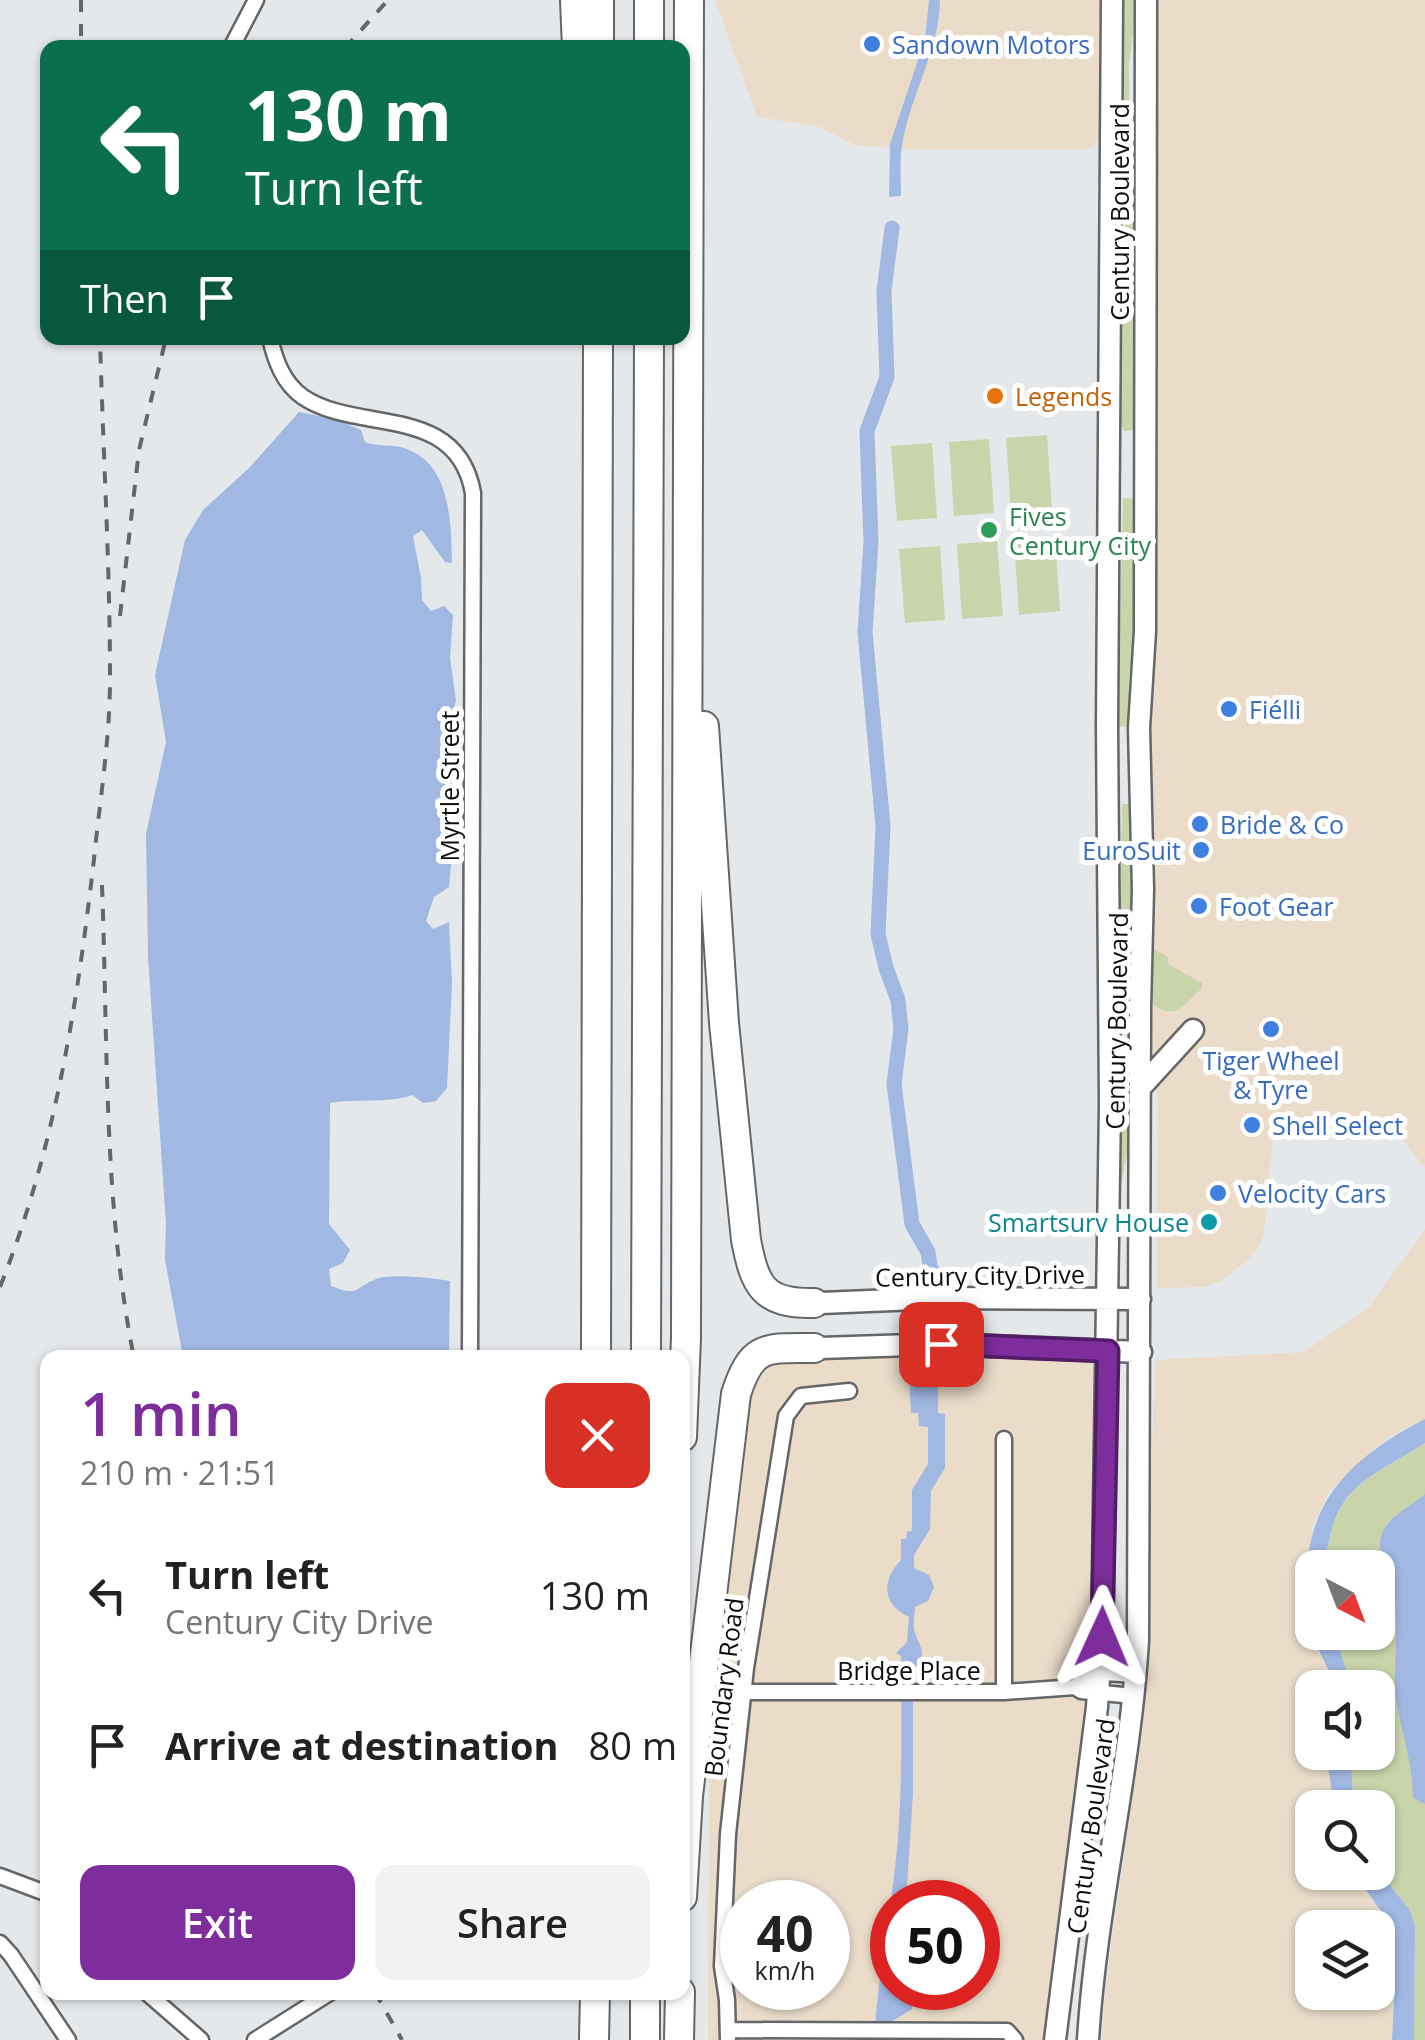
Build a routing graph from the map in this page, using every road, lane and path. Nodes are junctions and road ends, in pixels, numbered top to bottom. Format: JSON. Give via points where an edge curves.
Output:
{"nodes":[{"id":1,"x":256,"y":0,"type":"edge"},
{"id":2,"x":575,"y":0,"type":"edge"},
{"id":3,"x":599,"y":0,"type":"edge"},
{"id":4,"x":650,"y":0,"type":"edge"},
{"id":5,"x":689,"y":0,"type":"edge"},
{"id":6,"x":1112,"y":0,"type":"edge"},
{"id":7,"x":1146,"y":0,"type":"edge"},
{"id":8,"x":236,"y":40,"type":"edge"},
{"id":9,"x":577,"y":40,"type":"edge"},
{"id":10,"x":599,"y":40,"type":"edge"},
{"id":11,"x":649,"y":40,"type":"edge"},
{"id":12,"x":689,"y":40,"type":"edge"},
{"id":13,"x":272,"y":345,"type":"edge"},
{"id":14,"x":598,"y":345,"type":"edge"},
{"id":15,"x":648,"y":345,"type":"edge"},
{"id":16,"x":688,"y":345,"type":"edge"},
{"id":17,"x":688,"y":445,"type":"junction"},
{"id":18,"x":1193,"y":1030,"type":"dead end"},
{"id":19,"x":1140,"y":1088,"type":"junction"},
{"id":20,"x":1108,"y":1299,"type":"junction"},
{"id":21,"x":1140,"y":1299,"type":"junction"},
{"id":22,"x":817,"y":1303,"type":"joint"},
{"id":23,"x":817,"y":1348,"type":"joint"},
{"id":24,"x":470,"y":1350,"type":"edge"},
{"id":25,"x":596,"y":1350,"type":"edge"},
{"id":26,"x":646,"y":1350,"type":"edge"},
{"id":27,"x":686,"y":1350,"type":"edge"},
{"id":28,"x":1108,"y":1351,"type":"junction"},
{"id":29,"x":1141,"y":1352,"type":"junction"},
{"id":30,"x":850,"y":1391,"type":"dead end"},
{"id":31,"x":1004,"y":1438,"type":"dead end"},
{"id":32,"x":1099,"y":1682,"type":"junction"},
{"id":33,"x":1135,"y":1686,"type":"junction"},
{"id":34,"x":743,"y":1692,"type":"junction"},
{"id":35,"x":1004,"y":1692,"type":"junction"},
{"id":36,"x":690,"y":1779,"type":"edge"},
{"id":37,"x":0,"y":1876,"type":"edge"},
{"id":38,"x":40,"y":1891,"type":"edge"},
{"id":39,"x":0,"y":1943,"type":"edge"},
{"id":40,"x":40,"y":1997,"type":"edge"},
{"id":41,"x":42,"y":2000,"type":"edge"},
{"id":42,"x":155,"y":2000,"type":"edge"},
{"id":43,"x":318,"y":2000,"type":"edge"},
{"id":44,"x":594,"y":2000,"type":"edge"},
{"id":45,"x":645,"y":2000,"type":"edge"},
{"id":46,"x":671,"y":2000,"type":"edge"},
{"id":47,"x":680,"y":2000,"type":"edge"},
{"id":48,"x":728,"y":2035,"type":"edge"},
{"id":49,"x":68,"y":2040,"type":"edge"},
{"id":50,"x":201,"y":2040,"type":"edge"},
{"id":51,"x":255,"y":2040,"type":"edge"},
{"id":52,"x":594,"y":2040,"type":"edge"},
{"id":53,"x":644,"y":2040,"type":"edge"},
{"id":54,"x":671,"y":2040,"type":"edge"},
{"id":55,"x":679,"y":2040,"type":"edge"},
{"id":56,"x":1015,"y":2040,"type":"edge"},
{"id":57,"x":1054,"y":2040,"type":"edge"},
{"id":58,"x":1088,"y":2040,"type":"edge"}],
"edges":[{"from":1,"to":8,"type":"street"},
{"from":2,"to":9,"type":"highway"},
{"from":3,"to":10,"type":"highway"},
{"from":4,"to":11,"type":"highway"},
{"from":5,"to":12,"type":"highway"},
{"from":6,"to":20,"type":"main road","name":"Century Boulevard"},
{"from":7,"to":19,"type":"main road","name":"Century Boulevard"},
{"from":13,"to":24,"type":"street","name":"Myrtle Street","via":[[279,368],[304,398],[435,437],[470,474]]},
{"from":14,"to":25,"type":"highway"},
{"from":15,"to":26,"type":"highway"},
{"from":16,"to":17,"type":"highway"},
{"from":17,"to":22,"type":"highway","via":[[724,1022],[746,1240],[764,1290],[784,1301]]},
{"from":17,"to":27,"type":"highway"},
{"from":18,"to":19,"type":"main road"},
{"from":19,"to":21,"type":"main road","name":"Century Boulevard"},
{"from":20,"to":21,"type":"main road","name":"Century City Drive"},
{"from":20,"to":22,"type":"main road","name":"Century City Drive"},
{"from":20,"to":28,"type":"main road","name":"Century Boulevard"},
{"from":21,"to":29,"type":"main road","name":"Century Boulevard"},
{"from":23,"to":28,"type":"main road","via":[[941,1344]]},
{"from":23,"to":36,"type":"highway","via":[[757,1354],[736,1394]]},
{"from":28,"to":29,"type":"main road"},
{"from":28,"to":32,"type":"main road","name":"Century Boulevard"},
{"from":29,"to":33,"type":"main road","name":"Century Boulevard"},
{"from":30,"to":34,"type":"street","name":"Boundary Road","via":[[801,1396],[786,1416]]},
{"from":31,"to":35,"type":"street"},
{"from":32,"to":33,"type":"street","name":"Bridge Place"},
{"from":32,"to":35,"type":"street","name":"Bridge Place","via":[[1081,1691]]},
{"from":32,"to":57,"type":"main road","name":"Century Boulevard"},
{"from":33,"to":58,"type":"main road","name":"Century Boulevard"},
{"from":34,"to":35,"type":"street","name":"Bridge Place"},
{"from":34,"to":48,"type":"street","name":"Boundary Road","via":[[722,1966]]},
{"from":37,"to":38,"type":"street"},
{"from":39,"to":40,"type":"street"},
{"from":41,"to":49,"type":"street"},
{"from":42,"to":50,"type":"street"},
{"from":43,"to":51,"type":"street"},
{"from":44,"to":52,"type":"highway"},
{"from":45,"to":53,"type":"highway"},
{"from":46,"to":54,"type":"highway"},
{"from":47,"to":55,"type":"highway"},
{"from":48,"to":56,"type":"street","via":[[1007,2031]]}]}
